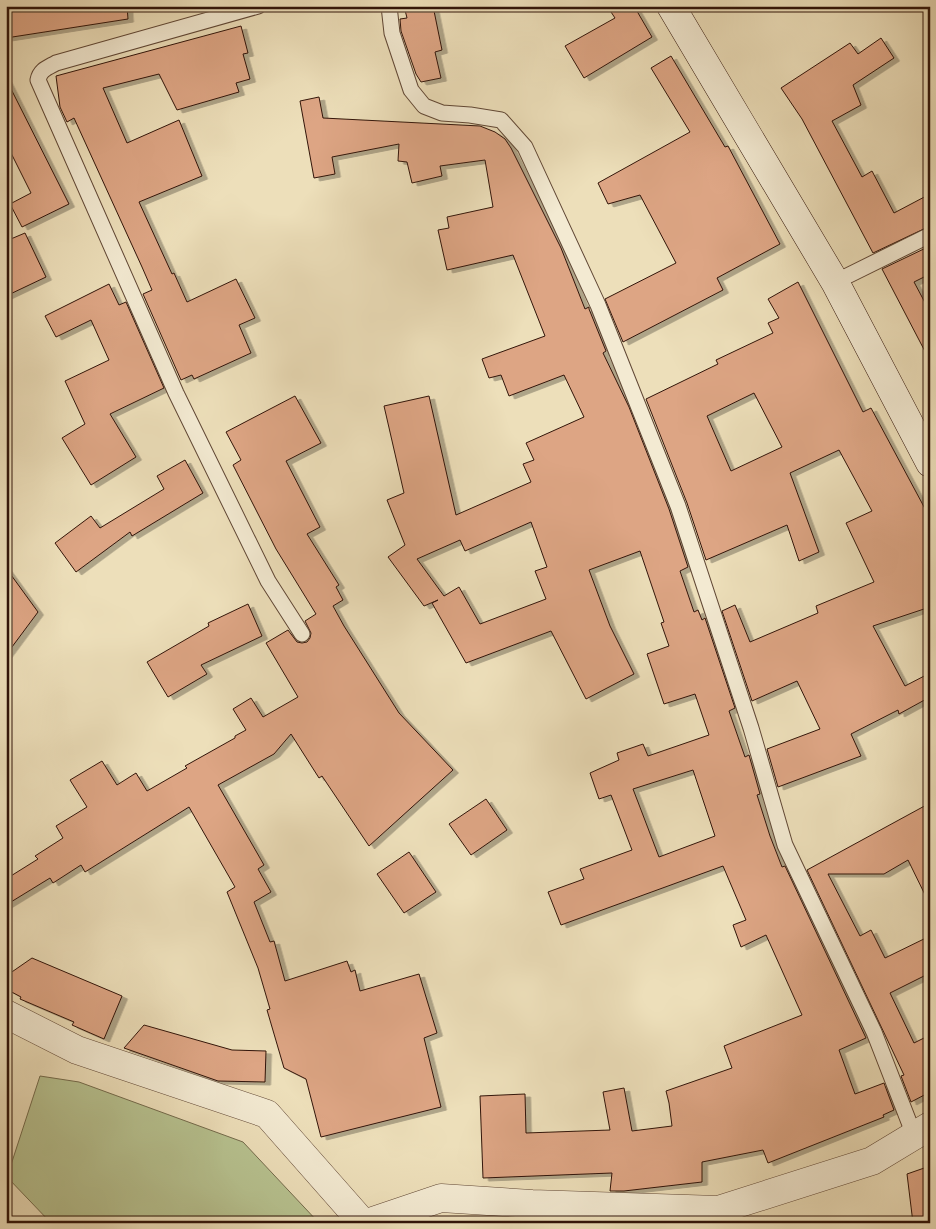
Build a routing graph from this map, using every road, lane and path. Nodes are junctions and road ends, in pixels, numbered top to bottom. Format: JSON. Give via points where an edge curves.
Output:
{"nodes":[{"id":1,"x":258,"y":6,"type":"edge"},
{"id":2,"x":389,"y":6,"type":"edge"},
{"id":3,"x":671,"y":6,"type":"edge"},
{"id":4,"x":930,"y":235,"type":"edge"},
{"id":5,"x":834,"y":282,"type":"junction"},
{"id":6,"x":930,"y":463,"type":"edge"},
{"id":7,"x":302,"y":634,"type":"dead end"},
{"id":8,"x":6,"y":1014,"type":"edge"},
{"id":9,"x":922,"y":1130,"type":"edge"},
{"id":10,"x":363,"y":1223,"type":"edge"},
{"id":11,"x":367,"y":1223,"type":"edge"}],
"edges":[{"from":1,"to":7,"type":"lane","via":[[56,63],[45,69],[38,80],[176,393],[268,581]]},
{"from":2,"to":9,"type":"lane","via":[[392,33],[411,90],[424,106],[442,113],[501,120],[525,147],[598,305],[678,506],[751,728],[785,845]]},
{"from":3,"to":5,"type":"street"},
{"from":4,"to":5,"type":"lane"},
{"from":5,"to":6,"type":"street"},
{"from":8,"to":10,"type":"street","via":[[77,1050],[267,1114]]},
{"from":9,"to":11,"type":"street","via":[[872,1161],[718,1210],[441,1198]]}]}
